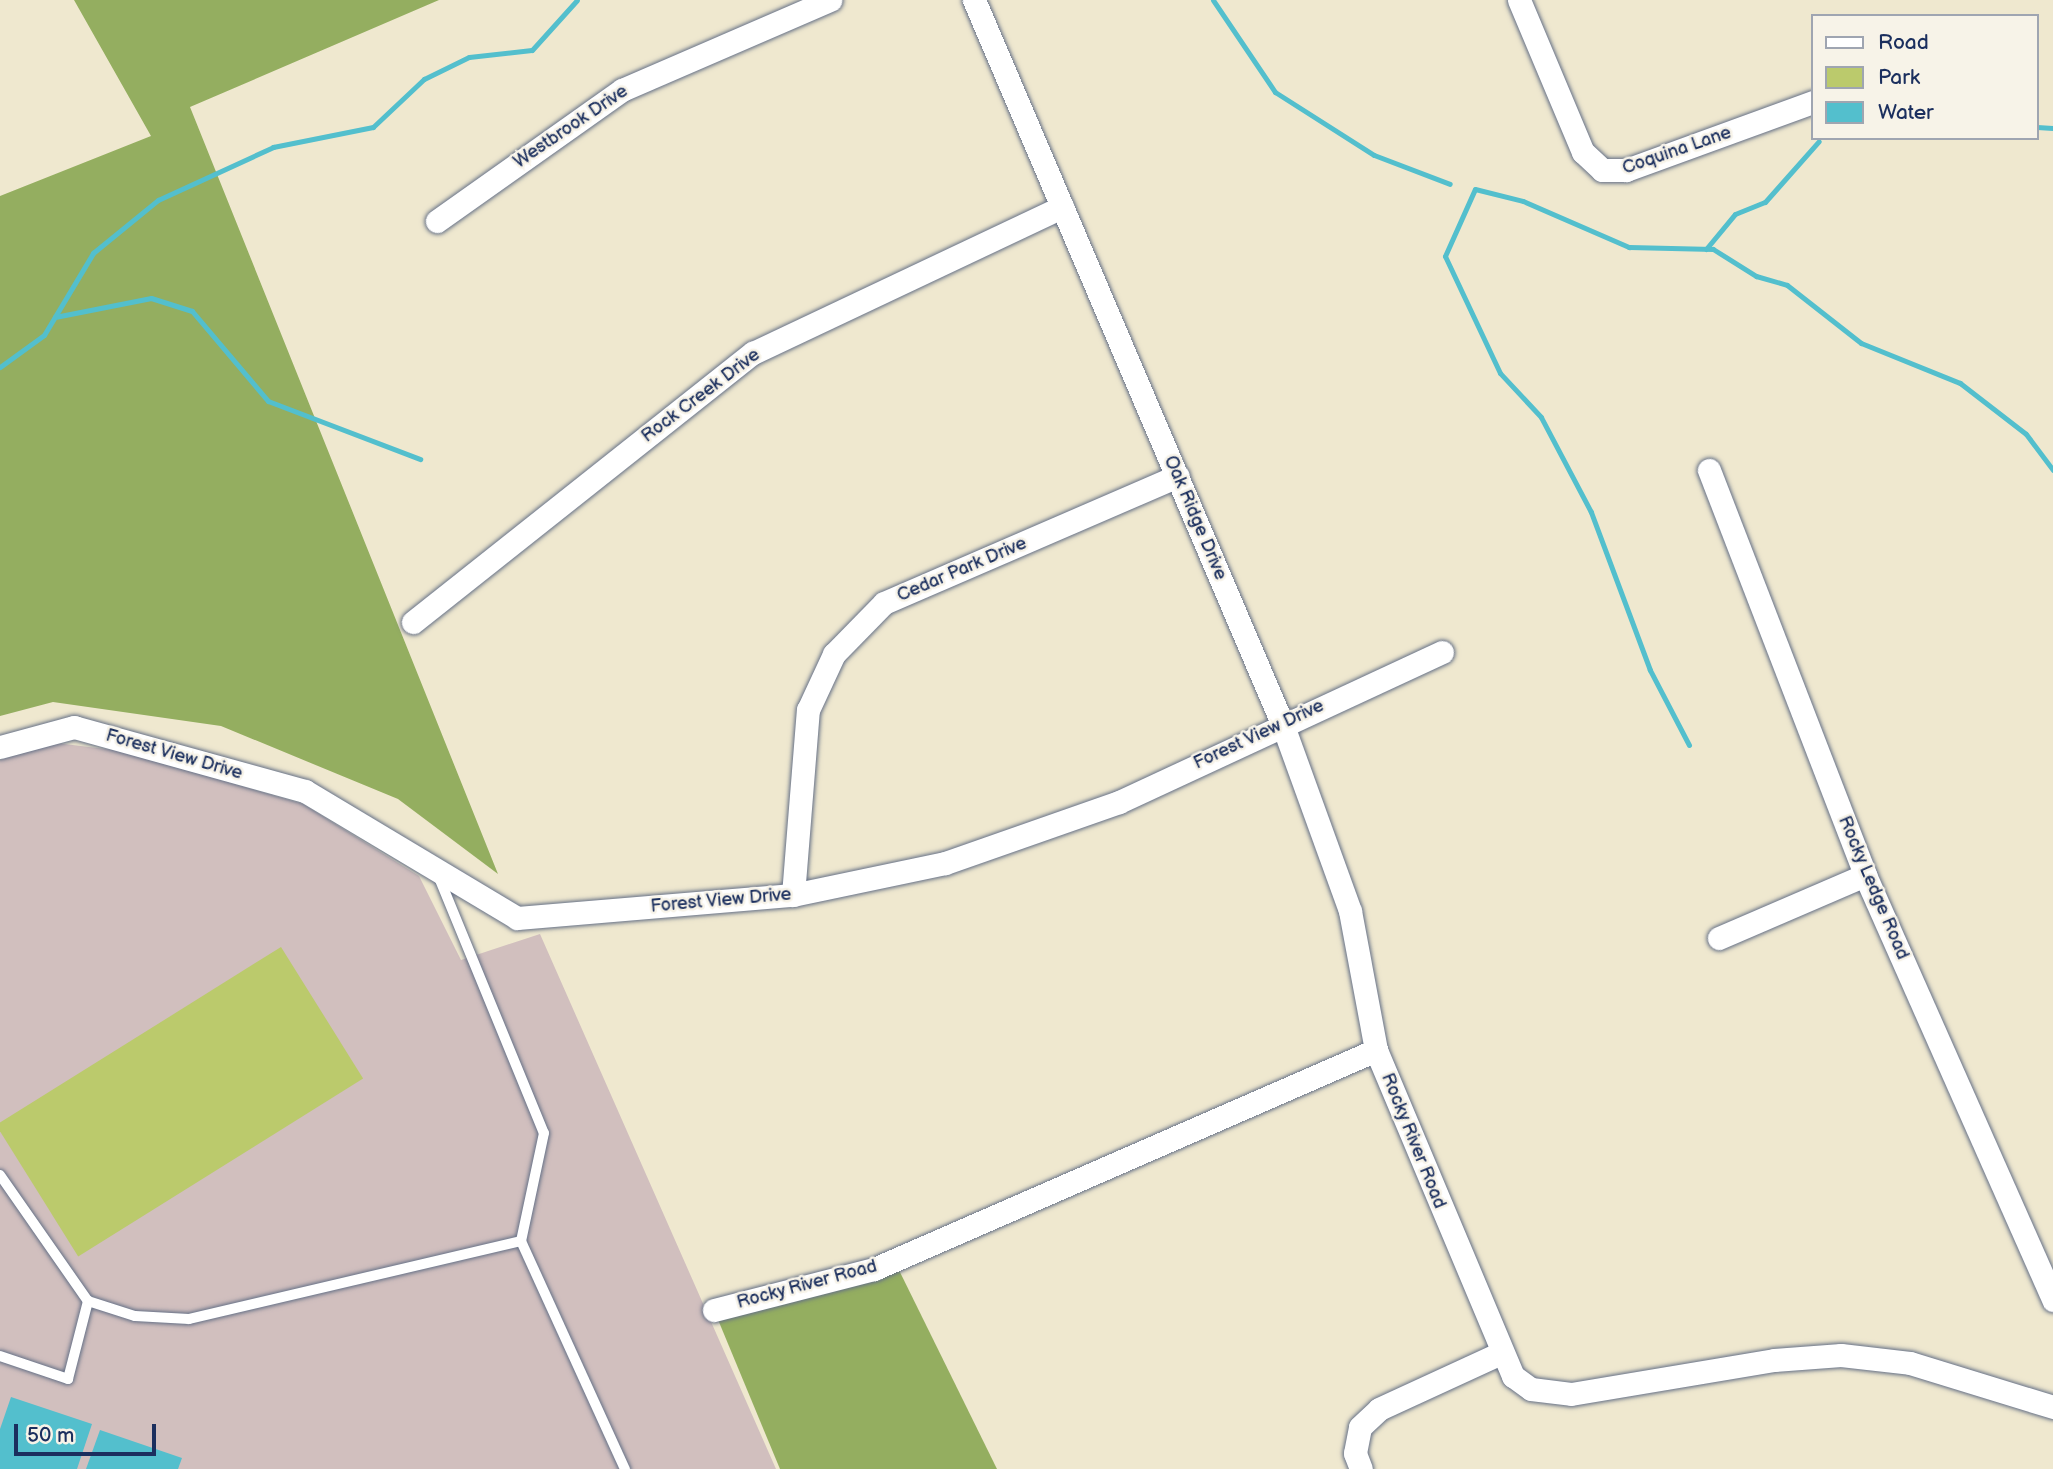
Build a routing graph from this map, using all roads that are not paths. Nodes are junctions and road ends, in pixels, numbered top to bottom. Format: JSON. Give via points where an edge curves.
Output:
{"nodes":[{"id":1,"x":830,"y":0,"type":"edge"},
{"id":2,"x":974,"y":0,"type":"edge"},
{"id":3,"x":1519,"y":0,"type":"edge"},
{"id":4,"x":1812,"y":102,"type":"edge"},
{"id":5,"x":1062,"y":207,"type":"junction"},
{"id":6,"x":437,"y":221,"type":"dead end"},
{"id":7,"x":1709,"y":470,"type":"dead end"},
{"id":8,"x":1178,"y":476,"type":"junction"},
{"id":9,"x":413,"y":622,"type":"dead end"},
{"id":10,"x":1442,"y":652,"type":"dead end"},
{"id":11,"x":1282,"y":723,"type":"junction"},
{"id":12,"x":0,"y":747,"type":"edge"},
{"id":13,"x":436,"y":869,"type":"junction"},
{"id":14,"x":1865,"y":875,"type":"junction"},
{"id":15,"x":793,"y":895,"type":"junction"},
{"id":16,"x":1718,"y":938,"type":"dead end"},
{"id":17,"x":1376,"y":1050,"type":"junction"},
{"id":18,"x":0,"y":1175,"type":"edge"},
{"id":19,"x":521,"y":1241,"type":"junction"},
{"id":20,"x":2053,"y":1300,"type":"edge"},
{"id":21,"x":88,"y":1301,"type":"junction"},
{"id":22,"x":714,"y":1310,"type":"dead end"},
{"id":23,"x":1501,"y":1353,"type":"junction"},
{"id":24,"x":0,"y":1356,"type":"edge"},
{"id":25,"x":2053,"y":1407,"type":"edge"},
{"id":26,"x":625,"y":1469,"type":"edge"},
{"id":27,"x":1361,"y":1469,"type":"edge"}],
"edges":[{"from":1,"to":6,"type":"street","name":"Westbrook Drive","via":[[622,90]]},
{"from":2,"to":5,"type":"street","name":"Oak Ridge Drive"},
{"from":3,"to":4,"type":"street","name":"Coquina Lane","via":[[1583,152],[1602,170],[1626,170]]},
{"from":5,"to":8,"type":"street","name":"Oak Ridge Drive"},
{"from":5,"to":9,"type":"street","name":"Rock Creek Drive","via":[[752,353]]},
{"from":7,"to":14,"type":"street","name":"Rocky Ledge Road"},
{"from":8,"to":11,"type":"street","name":"Oak Ridge Drive"},
{"from":8,"to":15,"type":"street","name":"Cedar Park Drive","via":[[884,603],[834,654],[808,710]]},
{"from":10,"to":11,"type":"street","name":"Forest View Drive"},
{"from":11,"to":15,"type":"street","name":"Forest View Drive","via":[[1119,802],[945,863]]},
{"from":11,"to":17,"type":"street","name":"Oak Ridge Drive","via":[[1350,911]]},
{"from":12,"to":13,"type":"street","name":"Forest View Drive","via":[[74,727],[305,791]]},
{"from":13,"to":15,"type":"street","name":"Forest View Drive","via":[[517,918]]},
{"from":13,"to":19,"type":"lane","via":[[544,1133]]},
{"from":14,"to":16,"type":"street"},
{"from":14,"to":20,"type":"street","name":"Rocky Ledge Road"},
{"from":17,"to":22,"type":"street","name":"Rocky River Road","via":[[874,1269]]},
{"from":17,"to":23,"type":"street","name":"Rocky River Road"},
{"from":18,"to":21,"type":"lane"},
{"from":19,"to":21,"type":"lane","via":[[189,1319],[135,1316]]},
{"from":19,"to":26,"type":"lane"},
{"from":21,"to":24,"type":"lane","via":[[68,1379]]},
{"from":23,"to":25,"type":"street","name":"Rocky River Road","via":[[1513,1376],[1551,1395],[1774,1360],[1841,1355],[1910,1363]]},
{"from":23,"to":27,"type":"street","via":[[1379,1409],[1360,1427],[1355,1453]]}]}
